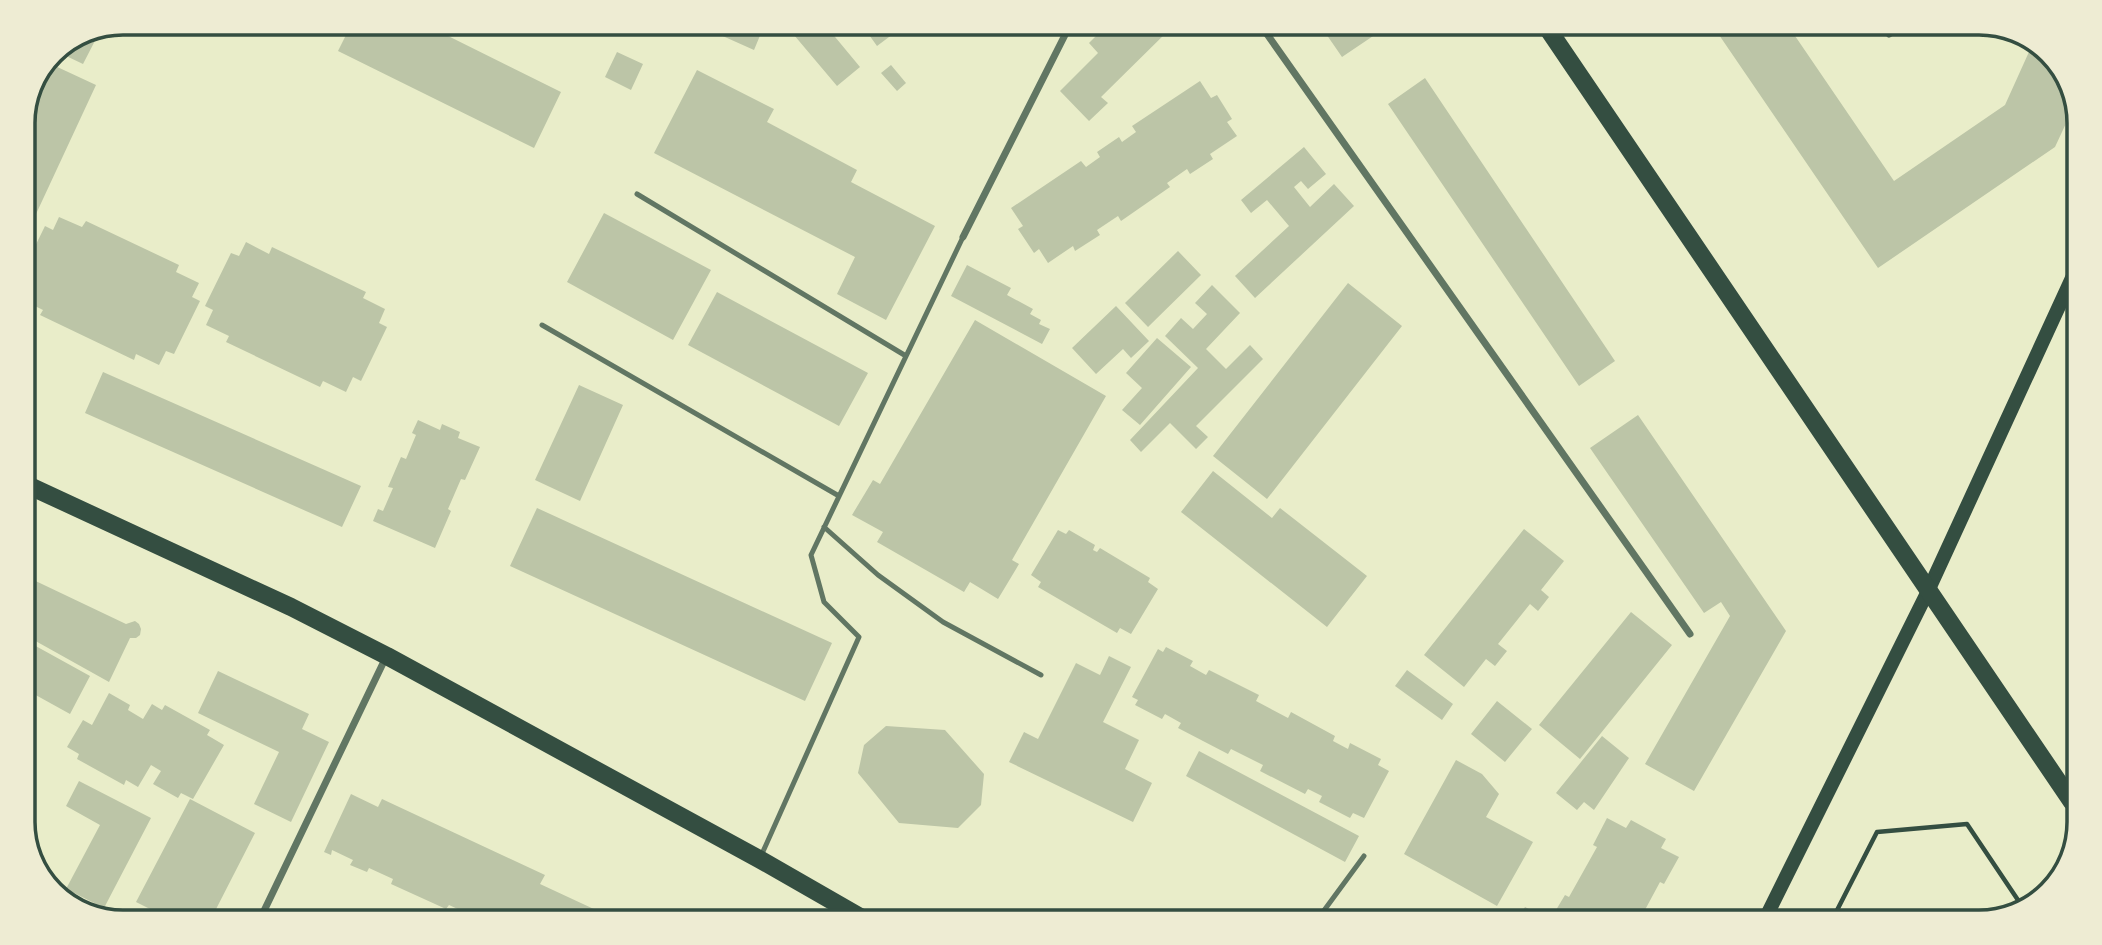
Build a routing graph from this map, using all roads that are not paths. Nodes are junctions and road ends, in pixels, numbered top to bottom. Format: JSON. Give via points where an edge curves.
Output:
{"nodes":[{"id":1,"x":1065,"y":35,"type":"edge"},
{"id":2,"x":1268,"y":35,"type":"edge"},
{"id":3,"x":1552,"y":35,"type":"edge"},
{"id":4,"x":637,"y":194,"type":"dead end"},
{"id":5,"x":963,"y":237,"type":"joint"},
{"id":6,"x":2067,"y":289,"type":"edge"},
{"id":7,"x":542,"y":325,"type":"dead end"},
{"id":8,"x":906,"y":356,"type":"junction"},
{"id":9,"x":35,"y":489,"type":"edge"},
{"id":10,"x":839,"y":496,"type":"junction"},
{"id":11,"x":824,"y":527,"type":"junction"},
{"id":12,"x":1928,"y":592,"type":"junction"},
{"id":13,"x":1690,"y":634,"type":"dead end"},
{"id":14,"x":387,"y":656,"type":"junction"},
{"id":15,"x":1041,"y":675,"type":"dead end"},
{"id":16,"x":2067,"y":795,"type":"edge"},
{"id":17,"x":1364,"y":856,"type":"dead end"},
{"id":18,"x":759,"y":859,"type":"junction"},
{"id":19,"x":264,"y":910,"type":"edge"},
{"id":20,"x":848,"y":910,"type":"edge"},
{"id":21,"x":1325,"y":910,"type":"edge"},
{"id":22,"x":1769,"y":910,"type":"edge"}],
"edges":[{"from":1,"to":5,"type":"street"},
{"from":2,"to":13,"type":"street"},
{"from":3,"to":12,"type":"main road"},
{"from":4,"to":8,"type":"lane"},
{"from":5,"to":8,"type":"lane"},
{"from":6,"to":12,"type":"main road"},
{"from":7,"to":10,"type":"lane"},
{"from":8,"to":10,"type":"lane"},
{"from":9,"to":14,"type":"main road"},
{"from":10,"to":11,"type":"lane"},
{"from":11,"to":15,"type":"lane","via":[[878,575],[943,622]]},
{"from":11,"to":18,"type":"lane","via":[[811,555],[824,602],[859,636]]},
{"from":12,"to":16,"type":"main road"},
{"from":12,"to":22,"type":"main road"},
{"from":14,"to":18,"type":"main road"},
{"from":14,"to":19,"type":"street"},
{"from":17,"to":21,"type":"lane"},
{"from":18,"to":20,"type":"main road"}]}
